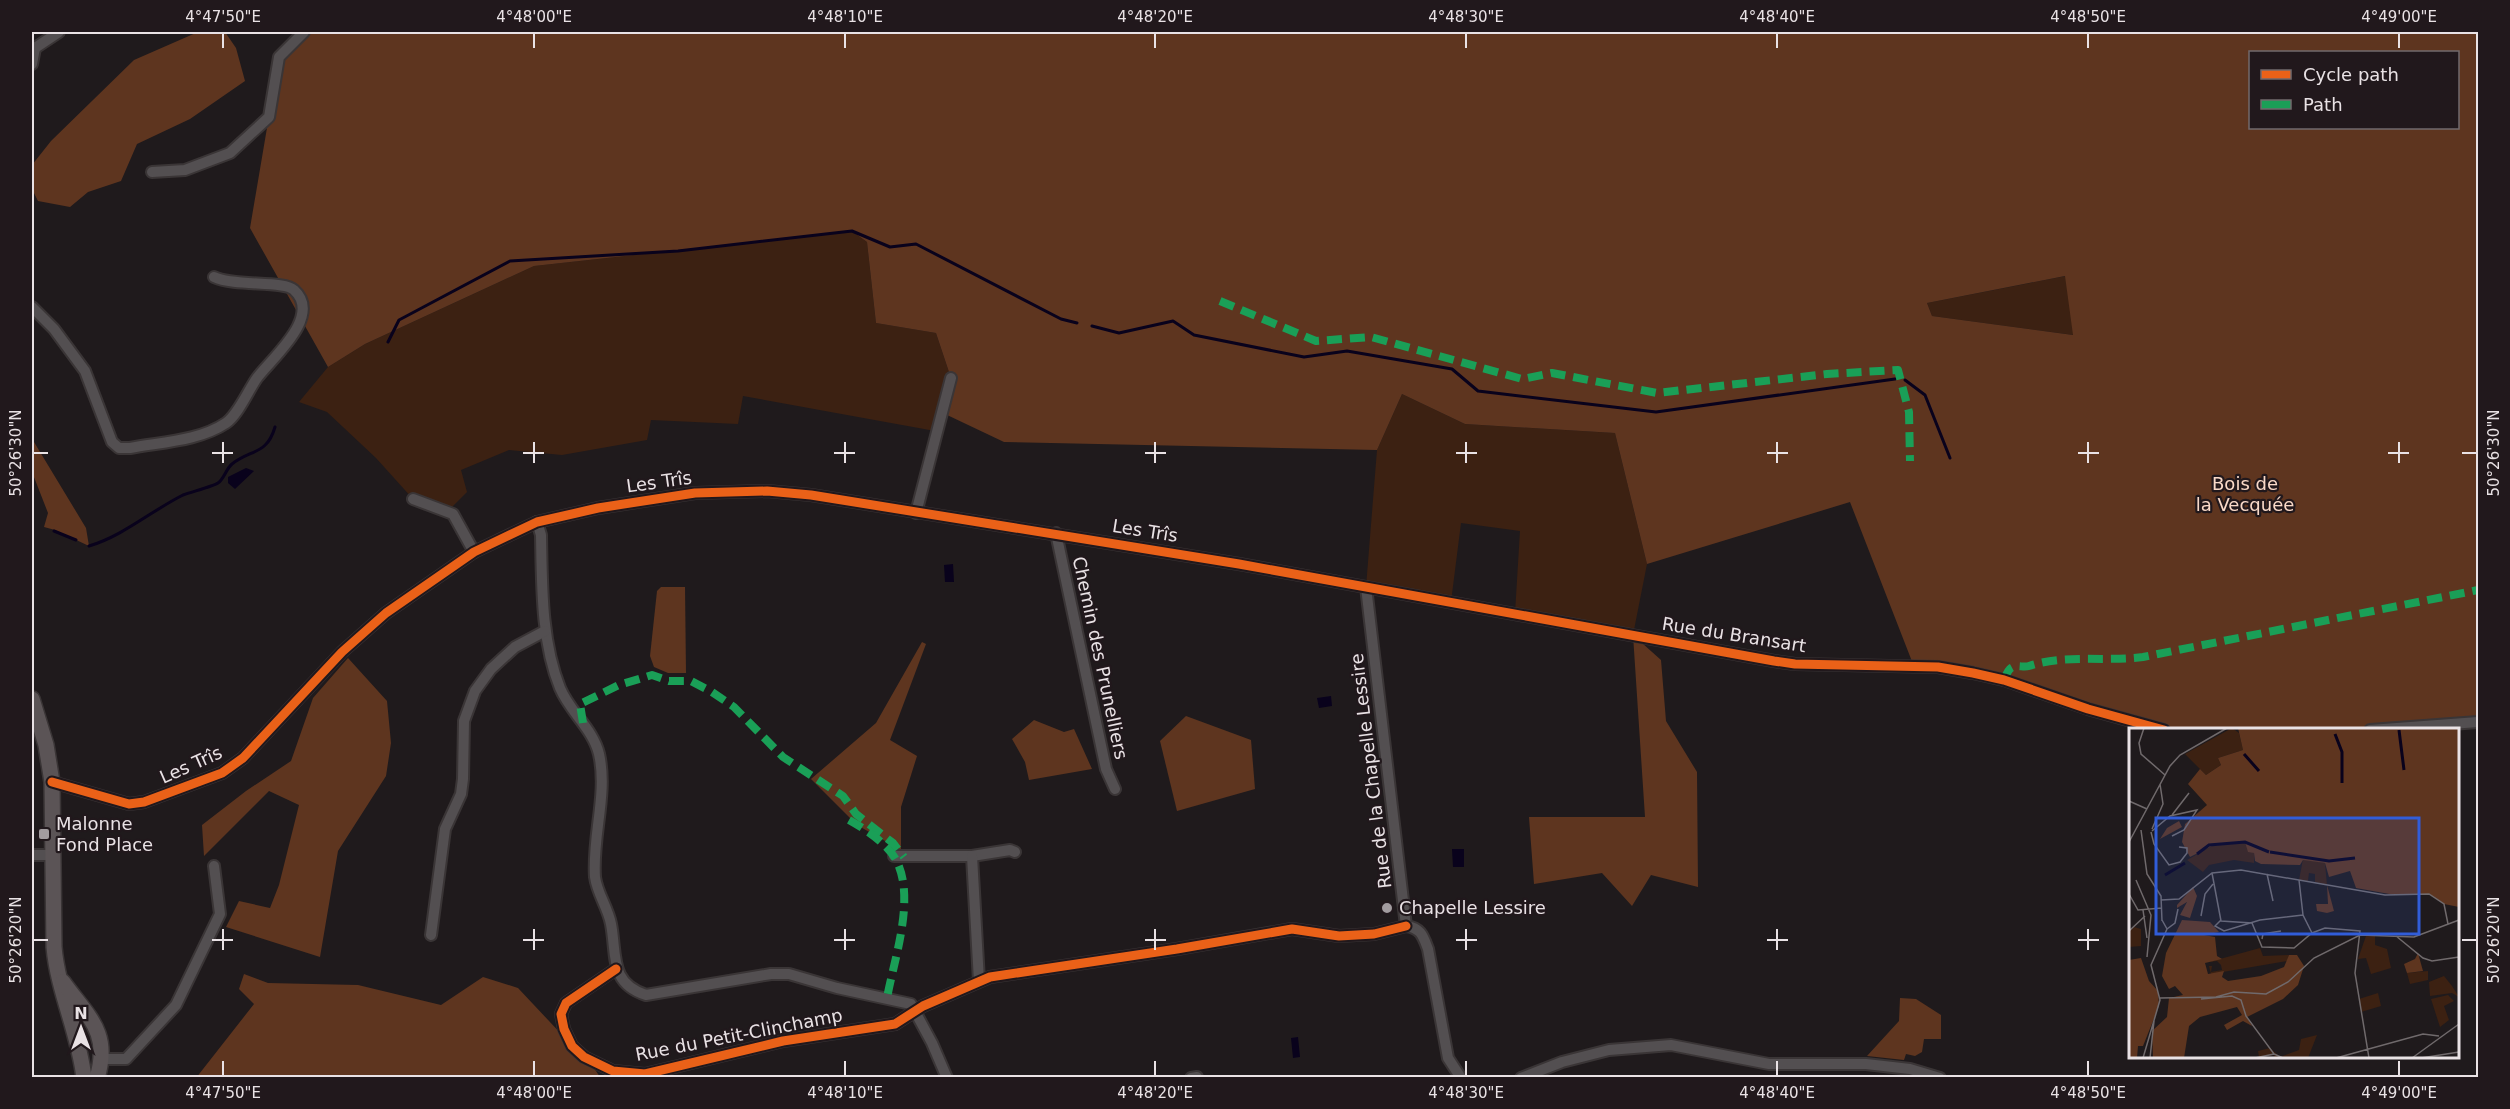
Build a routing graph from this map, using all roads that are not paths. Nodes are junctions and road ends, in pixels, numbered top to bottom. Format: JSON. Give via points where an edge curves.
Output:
{"nodes":[{"id":1,"x":59,"y":32,"type":"edge"},
{"id":2,"x":304,"y":32,"type":"edge"},
{"id":3,"x":33,"y":49,"type":"edge"},
{"id":4,"x":32,"y":64,"type":"edge"},
{"id":5,"x":152,"y":172,"type":"dead end"},
{"id":6,"x":214,"y":277,"type":"dead end"},
{"id":7,"x":32,"y":307,"type":"edge"},
{"id":8,"x":951,"y":378,"type":"dead end"},
{"id":9,"x":413,"y":499,"type":"dead end"},
{"id":10,"x":916,"y":513,"type":"junction"},
{"id":11,"x":537,"y":522,"type":"junction"},
{"id":12,"x":1056,"y":533,"type":"junction"},
{"id":13,"x":474,"y":552,"type":"junction"},
{"id":14,"x":1366,"y":587,"type":"junction"},
{"id":15,"x":545,"y":631,"type":"junction"},
{"id":16,"x":32,"y":699,"type":"edge"},
{"id":17,"x":2478,"y":722,"type":"edge"},
{"id":18,"x":2160,"y":728,"type":"edge"},
{"id":19,"x":2385,"y":728,"type":"edge"},
{"id":20,"x":52,"y":782,"type":"junction"},
{"id":21,"x":1115,"y":789,"type":"dead end"},
{"id":22,"x":1015,"y":852,"type":"dead end"},
{"id":23,"x":32,"y":855,"type":"edge"},
{"id":24,"x":53,"y":855,"type":"junction"},
{"id":25,"x":894,"y":856,"type":"dead end"},
{"id":26,"x":972,"y":856,"type":"junction"},
{"id":27,"x":214,"y":866,"type":"dead end"},
{"id":28,"x":1406,"y":926,"type":"junction"},
{"id":29,"x":431,"y":935,"type":"dead end"},
{"id":30,"x":616,"y":969,"type":"junction"},
{"id":31,"x":56,"y":973,"type":"junction"},
{"id":32,"x":979,"y":981,"type":"junction"},
{"id":33,"x":915,"y":1012,"type":"junction"},
{"id":34,"x":103,"y":1059,"type":"junction"},
{"id":35,"x":84,"y":1077,"type":"edge"},
{"id":36,"x":97,"y":1077,"type":"edge"},
{"id":37,"x":947,"y":1077,"type":"edge"},
{"id":38,"x":1461,"y":1077,"type":"edge"},
{"id":39,"x":1521,"y":1077,"type":"edge"},
{"id":40,"x":1940,"y":1077,"type":"edge"}],
"edges":[{"from":1,"to":3,"type":"street"},
{"from":2,"to":5,"type":"street","via":[[279,57],[268,117],[230,153],[185,171]]},
{"from":3,"to":4,"type":"street"},
{"from":6,"to":7,"type":"street","via":[[237,284],[293,288],[302,308],[300,323],[229,421],[201,435],[130,448],[119,448],[112,442],[85,371]]},
{"from":8,"to":10,"type":"street"},
{"from":9,"to":13,"type":"street","via":[[453,514]]},
{"from":10,"to":11,"type":"street","name":"Les Trîs","via":[[811,495],[722,491],[598,508]]},
{"from":10,"to":12,"type":"street","name":"Les Trîs"},
{"from":11,"to":13,"type":"street","name":"Les Trîs"},
{"from":11,"to":15,"type":"street","via":[[541,535]]},
{"from":12,"to":14,"type":"street","name":"Les Trîs"},
{"from":12,"to":21,"type":"street","name":"Chemin des Prunelliers","via":[[1106,769]]},
{"from":13,"to":20,"type":"street","name":"Les Trîs","via":[[364,632],[257,744],[222,774],[129,804]]},
{"from":14,"to":18,"type":"street","name":"Rue du Bransart","via":[[1795,664],[1938,668],[1974,673]]},
{"from":14,"to":28,"type":"street","name":"Rue de la Chapelle Lessire"},
{"from":15,"to":29,"type":"street","via":[[515,647],[475,691],[464,721],[461,794],[445,829]]},
{"from":15,"to":30,"type":"street","via":[[560,687],[595,743],[602,771],[595,879],[610,923]]},
{"from":16,"to":20,"type":"street"},
{"from":17,"to":19,"type":"street"},
{"from":20,"to":24,"type":"street"},
{"from":22,"to":26,"type":"street"},
{"from":23,"to":24,"type":"street"},
{"from":24,"to":31,"type":"street"},
{"from":25,"to":26,"type":"street"},
{"from":26,"to":32,"type":"street"},
{"from":27,"to":34,"type":"street","via":[[220,914],[176,1005],[126,1059]]},
{"from":28,"to":32,"type":"street","via":[[1374,934],[1339,936],[1292,929]]},
{"from":28,"to":38,"type":"street","via":[[1421,932],[1428,949],[1448,1058]]},
{"from":30,"to":33,"type":"street","via":[[633,991],[646,995],[771,974],[795,974],[837,988],[911,1004]]},
{"from":30,"to":33,"type":"street","name":"Rue du Petit-Clinchamp","via":[[571,998],[561,1014],[566,1037],[573,1046],[584,1057],[613,1071],[645,1074],[780,1042],[896,1024]]},
{"from":31,"to":34,"type":"street","via":[[91,1017],[102,1043]]},
{"from":31,"to":35,"type":"street","via":[[79,1045]]},
{"from":32,"to":33,"type":"street"},
{"from":33,"to":37,"type":"street"},
{"from":34,"to":36,"type":"street"},
{"from":39,"to":40,"type":"street","via":[[1609,1050],[1663,1045],[1769,1064],[1866,1064]]}]}
